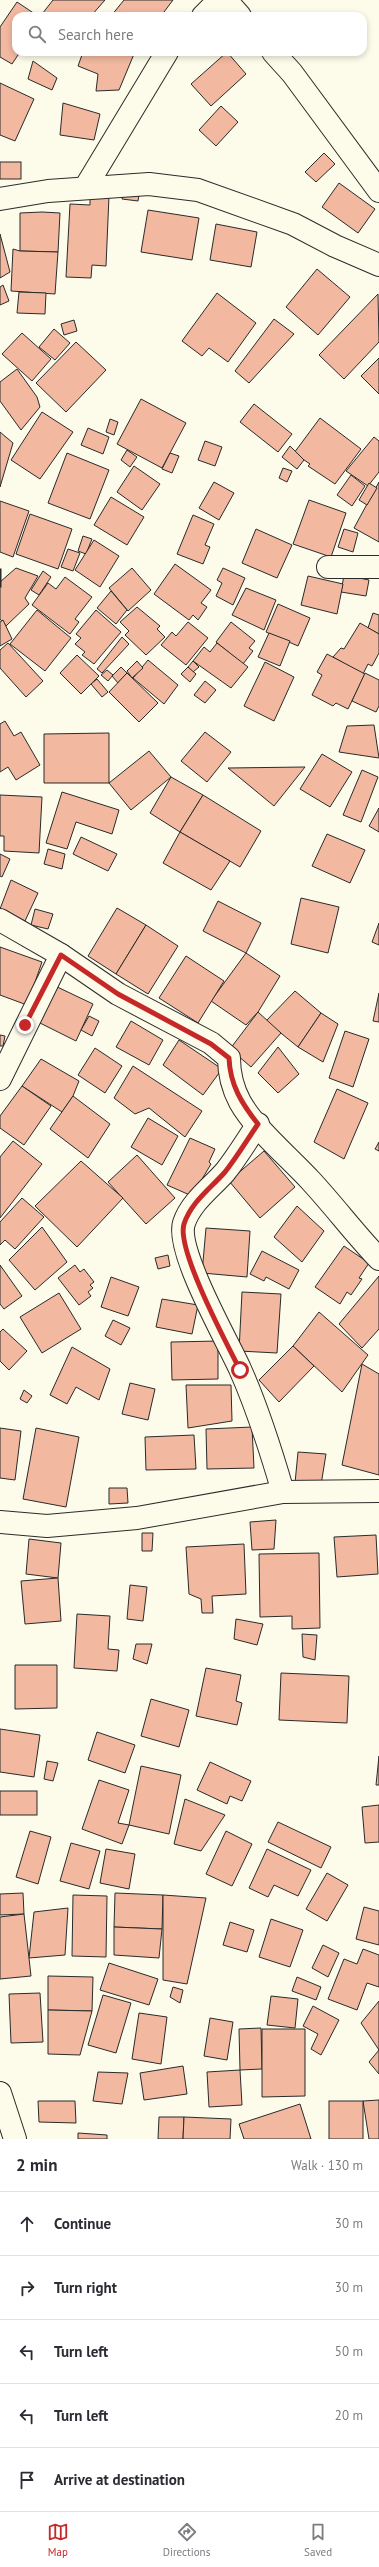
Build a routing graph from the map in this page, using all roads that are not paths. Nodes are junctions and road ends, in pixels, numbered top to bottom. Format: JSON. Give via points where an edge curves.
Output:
{"nodes":[{"id":1,"x":218,"y":0,"type":"edge"},
{"id":2,"x":226,"y":0,"type":"edge"},
{"id":3,"x":207,"y":12,"type":"edge"},
{"id":4,"x":236,"y":12,"type":"edge"},
{"id":5,"x":165,"y":56,"type":"edge"},
{"id":6,"x":277,"y":56,"type":"edge"},
{"id":7,"x":84,"y":188,"type":"junction"},
{"id":8,"x":379,"y":191,"type":"edge"},
{"id":9,"x":0,"y":199,"type":"edge"},
{"id":10,"x":379,"y":265,"type":"edge"},
{"id":11,"x":328,"y":567,"type":"dead end"},
{"id":12,"x":379,"y":567,"type":"edge"},
{"id":13,"x":0,"y":920,"type":"edge"},
{"id":14,"x":61,"y":955,"type":"junction"},
{"id":15,"x":0,"y":1079,"type":"edge"},
{"id":16,"x":258,"y":1124,"type":"junction"},
{"id":17,"x":379,"y":1259,"type":"edge"},
{"id":18,"x":379,"y":1491,"type":"edge"},
{"id":19,"x":283,"y":1492,"type":"junction"},
{"id":20,"x":0,"y":1522,"type":"edge"},
{"id":21,"x":0,"y":2093,"type":"edge"},
{"id":22,"x":15,"y":2139,"type":"edge"}],
"edges":[{"from":1,"to":3,"type":"street"},
{"from":2,"to":4,"type":"street"},
{"from":5,"to":7,"type":"street"},
{"from":6,"to":8,"type":"street"},
{"from":7,"to":9,"type":"street"},
{"from":7,"to":10,"type":"street","via":[[148,184],[198,190],[293,224],[342,250]]},
{"from":11,"to":12,"type":"street"},
{"from":13,"to":14,"type":"street"},
{"from":14,"to":15,"type":"street"},
{"from":14,"to":16,"type":"street","via":[[118,994],[211,1044],[229,1058],[230,1073],[240,1102]]},
{"from":16,"to":17,"type":"street"},
{"from":16,"to":19,"type":"street","via":[[226,1171],[192,1209],[183,1224],[184,1242],[208,1304],[240,1370],[272,1454]]},
{"from":18,"to":19,"type":"street"},
{"from":19,"to":20,"type":"street","via":[[137,1518],[47,1526]]},
{"from":21,"to":22,"type":"street"}]}
